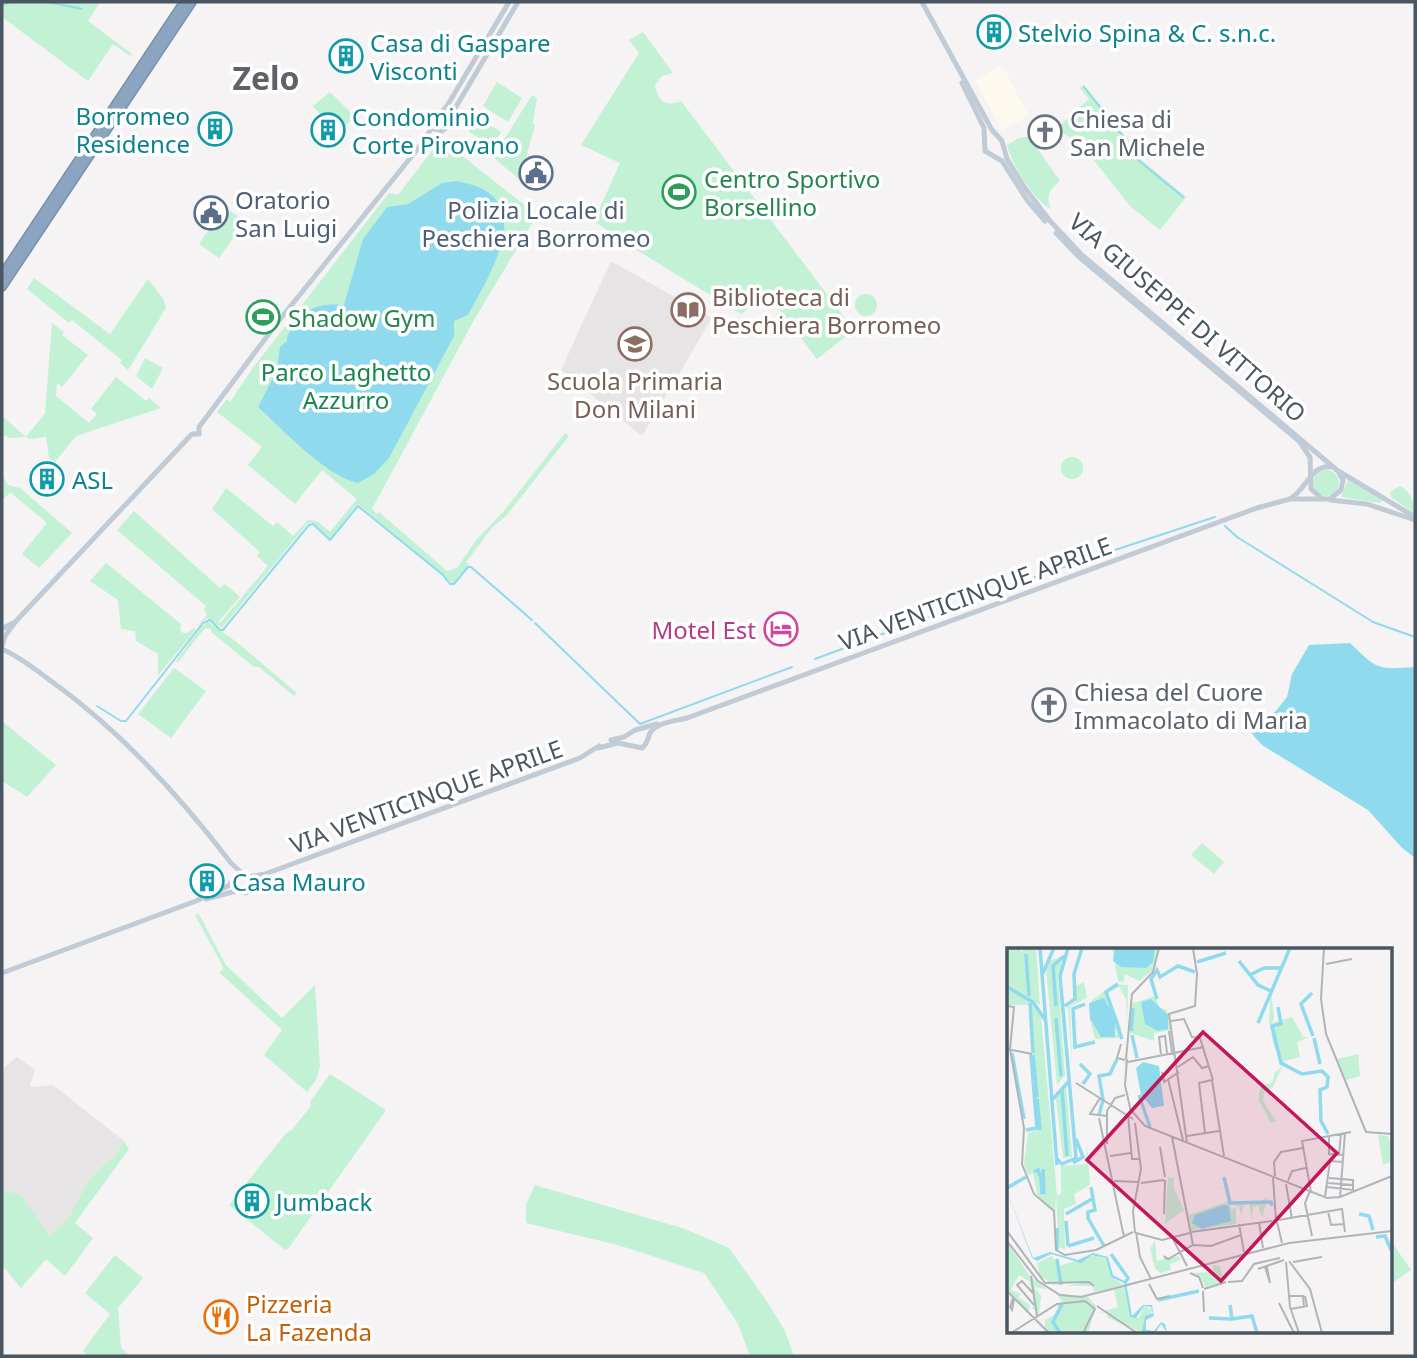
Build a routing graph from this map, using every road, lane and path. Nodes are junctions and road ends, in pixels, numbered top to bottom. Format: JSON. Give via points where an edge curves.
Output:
{"nodes":[{"id":1,"x":184,"y":2,"type":"edge"},
{"id":2,"x":192,"y":2,"type":"edge"},
{"id":3,"x":509,"y":2,"type":"edge"},
{"id":4,"x":518,"y":2,"type":"edge"},
{"id":5,"x":922,"y":2,"type":"edge"},
{"id":6,"x":954,"y":63,"type":"junction"},
{"id":7,"x":438,"y":117,"type":"junction"},
{"id":8,"x":447,"y":122,"type":"junction"},
{"id":9,"x":433,"y":126,"type":"junction"},
{"id":10,"x":439,"y":132,"type":"junction"},
{"id":11,"x":997,"y":137,"type":"junction"},
{"id":12,"x":984,"y":143,"type":"junction"},
{"id":13,"x":420,"y":146,"type":"junction"},
{"id":14,"x":1002,"y":149,"type":"junction"},
{"id":15,"x":995,"y":155,"type":"junction"},
{"id":16,"x":2,"y":273,"type":"edge"},
{"id":17,"x":2,"y":287,"type":"edge"},
{"id":18,"x":1337,"y":470,"type":"junction"},
{"id":19,"x":1310,"y":479,"type":"junction"},
{"id":20,"x":1290,"y":499,"type":"junction"},
{"id":21,"x":1326,"y":499,"type":"junction"},
{"id":22,"x":1415,"y":518,"type":"edge"},
{"id":23,"x":3,"y":640,"type":"edge"},
{"id":24,"x":673,"y":721,"type":"junction"},
{"id":25,"x":640,"y":729,"type":"junction"},
{"id":26,"x":631,"y":733,"type":"junction"},
{"id":27,"x":648,"y":740,"type":"junction"},
{"id":28,"x":630,"y":744,"type":"junction"},
{"id":29,"x":598,"y":748,"type":"junction"},
{"id":30,"x":231,"y":863,"type":"junction"},
{"id":31,"x":265,"y":874,"type":"junction"},
{"id":32,"x":246,"y":876,"type":"junction"},
{"id":33,"x":233,"y":882,"type":"junction"},
{"id":34,"x":251,"y":885,"type":"junction"},
{"id":35,"x":236,"y":891,"type":"junction"},
{"id":36,"x":196,"y":901,"type":"junction"},
{"id":37,"x":2,"y":973,"type":"edge"}],
"edges":[{"from":1,"to":16,"type":"highway"},
{"from":2,"to":17,"type":"highway"},
{"from":3,"to":7,"type":"main road"},
{"from":4,"to":8,"type":"main road"},
{"from":5,"to":6,"type":"main road","name":"VIA GIUSEPPE DI VITTORIO"},
{"from":6,"to":11,"type":"main road","name":"VIA GIUSEPPE DI VITTORIO"},
{"from":6,"to":12,"type":"main road","name":"VIA GIUSEPPE DI VITTORIO","via":[[983,126]]},
{"from":7,"to":8,"type":"main road"},
{"from":7,"to":9,"type":"main road"},
{"from":8,"to":10,"type":"main road"},
{"from":9,"to":10,"type":"main road"},
{"from":9,"to":13,"type":"main road"},
{"from":10,"to":13,"type":"main road"},
{"from":11,"to":12,"type":"main road"},
{"from":11,"to":14,"type":"main road","name":"VIA GIUSEPPE DI VITTORIO"},
{"from":12,"to":15,"type":"main road","name":"VIA GIUSEPPE DI VITTORIO","via":[[987,153]]},
{"from":13,"to":23,"type":"main road","via":[[285,314],[199,427],[199,433],[192,434]]},
{"from":14,"to":15,"type":"main road"},
{"from":14,"to":18,"type":"main road","name":"VIA GIUSEPPE DI VITTORIO","via":[[1041,210],[1082,255]]},
{"from":15,"to":19,"type":"main road","name":"VIA GIUSEPPE DI VITTORIO","via":[[1027,200],[1078,256],[1299,441],[1310,457]]},
{"from":18,"to":19,"type":"main road","via":[[1321,467]]},
{"from":18,"to":21,"type":"main road","via":[[1342,489]]},
{"from":18,"to":22,"type":"main road","name":"VIA GIUSEPPE DI VITTORIO"},
{"from":19,"to":20,"type":"main road","name":"VIA VENTICINQUE APRILE"},
{"from":19,"to":21,"type":"main road","via":[[1312,492]]},
{"from":20,"to":21,"type":"main road","name":"VIA VENTICINQUE APRILE"},
{"from":20,"to":24,"type":"main road","name":"VIA VENTICINQUE APRILE"},
{"from":21,"to":22,"type":"main road","name":"VIA VENTICINQUE APRILE","via":[[1367,504]]},
{"from":23,"to":30,"type":"main road","via":[[153,768]]},
{"from":24,"to":25,"type":"main road","name":"VIA VENTICINQUE APRILE"},
{"from":24,"to":27,"type":"main road","name":"VIA VENTICINQUE APRILE","via":[[654,729]]},
{"from":25,"to":26,"type":"main road"},
{"from":25,"to":27,"type":"main road"},
{"from":26,"to":28,"type":"main road"},
{"from":26,"to":29,"type":"main road","name":"VIA VENTICINQUE APRILE"},
{"from":27,"to":28,"type":"main road","via":[[640,748]]},
{"from":28,"to":29,"type":"main road","name":"VIA VENTICINQUE APRILE"},
{"from":29,"to":31,"type":"main road","name":"VIA VENTICINQUE APRILE"},
{"from":30,"to":32,"type":"main road"},
{"from":30,"to":33,"type":"main road"},
{"from":31,"to":32,"type":"main road","name":"VIA VENTICINQUE APRILE"},
{"from":31,"to":34,"type":"main road","name":"VIA VENTICINQUE APRILE"},
{"from":32,"to":33,"type":"main road","via":[[238,875]]},
{"from":32,"to":34,"type":"main road"},
{"from":33,"to":35,"type":"main road"},
{"from":33,"to":36,"type":"main road"},
{"from":34,"to":35,"type":"main road","via":[[246,892]]},
{"from":35,"to":36,"type":"main road"},
{"from":36,"to":37,"type":"main road"}]}
